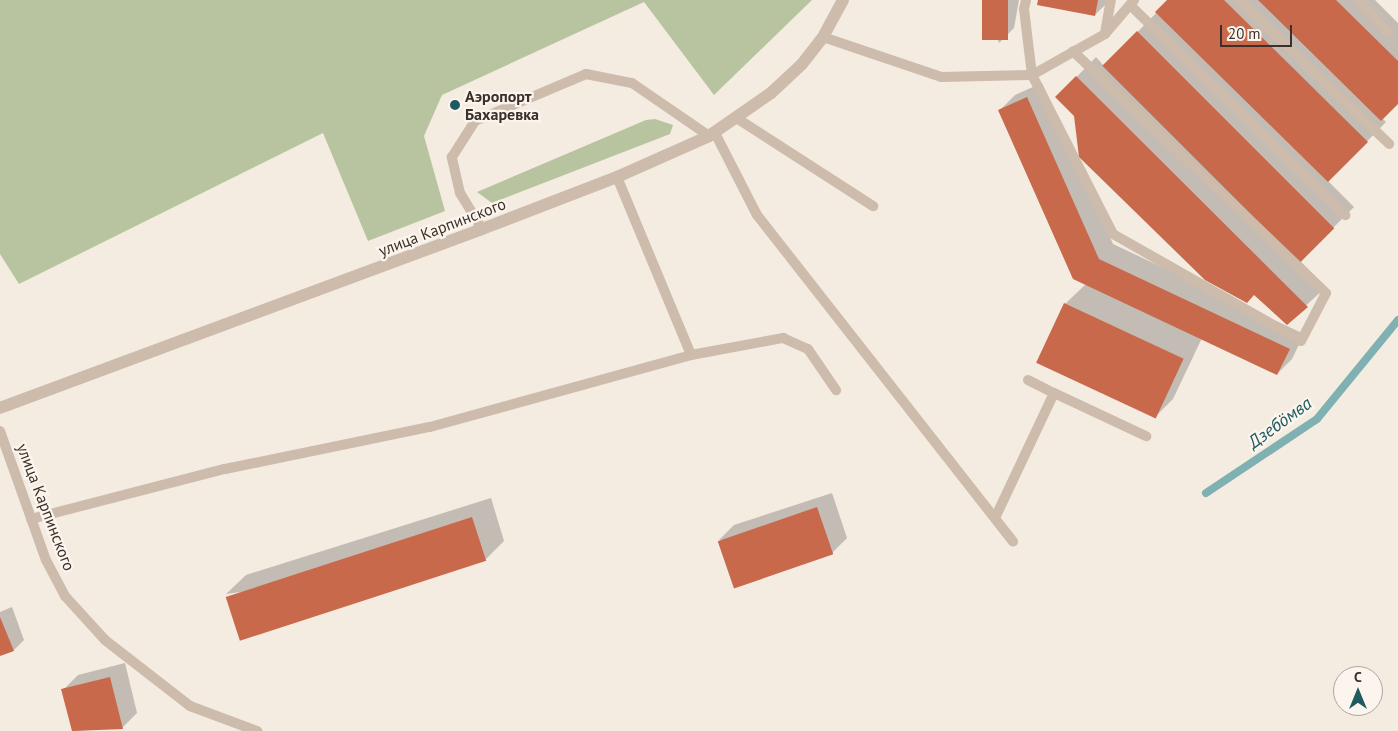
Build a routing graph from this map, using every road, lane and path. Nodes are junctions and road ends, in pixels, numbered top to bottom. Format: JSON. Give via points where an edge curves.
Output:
{"nodes":[{"id":1,"x":843,"y":0,"type":"edge"},
{"id":2,"x":1026,"y":0,"type":"edge"},
{"id":3,"x":1111,"y":0,"type":"edge"},
{"id":4,"x":1239,"y":0,"type":"edge"},
{"id":5,"x":1358,"y":0,"type":"edge"},
{"id":6,"x":1132,"y":2,"type":"edge"},
{"id":7,"x":1388,"y":32,"type":"dead end"},
{"id":8,"x":1105,"y":34,"type":"junction"},
{"id":9,"x":823,"y":37,"type":"junction"},
{"id":10,"x":1074,"y":51,"type":"junction"},
{"id":11,"x":1032,"y":75,"type":"junction"},
{"id":12,"x":738,"y":119,"type":"junction"},
{"id":13,"x":712,"y":134,"type":"junction"},
{"id":14,"x":1389,"y":144,"type":"dead end"},
{"id":15,"x":617,"y":177,"type":"junction"},
{"id":16,"x":873,"y":206,"type":"dead end"},
{"id":17,"x":1345,"y":215,"type":"dead end"},
{"id":18,"x":482,"y":229,"type":"junction"},
{"id":19,"x":691,"y":355,"type":"junction"},
{"id":20,"x":1028,"y":380,"type":"dead end"},
{"id":21,"x":836,"y":390,"type":"dead end"},
{"id":22,"x":1054,"y":393,"type":"junction"},
{"id":23,"x":0,"y":408,"type":"edge"},
{"id":24,"x":0,"y":431,"type":"edge"},
{"id":25,"x":1146,"y":436,"type":"dead end"},
{"id":26,"x":995,"y":518,"type":"junction"},
{"id":27,"x":31,"y":519,"type":"junction"},
{"id":28,"x":1013,"y":540,"type":"dead end"},
{"id":29,"x":257,"y":731,"type":"edge"}],
"edges":[{"from":1,"to":9,"type":"street","name":"улица Карпинского"},
{"from":2,"to":11,"type":"lane","via":[[1024,9]]},
{"from":3,"to":8,"type":"lane"},
{"from":4,"to":14,"type":"lane"},
{"from":5,"to":7,"type":"lane"},
{"from":6,"to":8,"type":"lane"},
{"from":6,"to":17,"type":"lane"},
{"from":8,"to":10,"type":"lane"},
{"from":9,"to":11,"type":"lane","via":[[942,77]]},
{"from":9,"to":12,"type":"street","name":"улица Карпинского","via":[[802,64]]},
{"from":10,"to":11,"type":"lane"},
{"from":10,"to":11,"type":"lane","via":[[1326,293],[1301,341],[1113,234]]},
{"from":12,"to":13,"type":"street","name":"улица Карпинского"},
{"from":12,"to":16,"type":"lane"},
{"from":13,"to":15,"type":"street","name":"улица Карпинского"},
{"from":13,"to":18,"type":"lane","via":[[632,83],[586,74],[474,122],[452,157],[460,193]]},
{"from":13,"to":26,"type":"lane","via":[[757,215]]},
{"from":15,"to":18,"type":"street","name":"улица Карпинского"},
{"from":15,"to":19,"type":"lane"},
{"from":18,"to":23,"type":"street","name":"улица Карпинского"},
{"from":19,"to":21,"type":"lane","via":[[783,338],[808,348]]},
{"from":19,"to":27,"type":"lane","via":[[430,427],[225,469]]},
{"from":20,"to":22,"type":"lane"},
{"from":22,"to":25,"type":"lane"},
{"from":22,"to":26,"type":"lane"},
{"from":24,"to":27,"type":"lane","name":"улица Карпинского"},
{"from":26,"to":28,"type":"lane"},
{"from":27,"to":29,"type":"lane","name":"улица Карпинского","via":[[46,560],[65,596],[105,640],[190,706]]}]}
